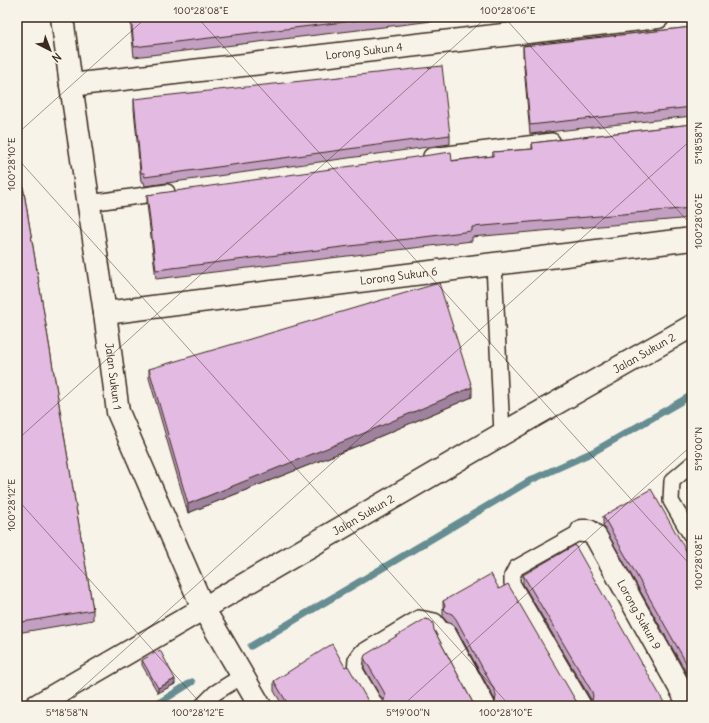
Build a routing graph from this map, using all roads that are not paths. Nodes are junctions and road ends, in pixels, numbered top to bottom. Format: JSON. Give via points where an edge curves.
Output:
{"nodes":[{"id":1,"x":62,"y":17,"type":"edge"},
{"id":2,"x":658,"y":17,"type":"edge"},
{"id":3,"x":71,"y":85,"type":"junction"},
{"id":4,"x":566,"y":139,"type":"edge"},
{"id":5,"x":417,"y":158,"type":"edge"},
{"id":6,"x":183,"y":190,"type":"edge"},
{"id":7,"x":89,"y":203,"type":"junction"},
{"id":8,"x":692,"y":239,"type":"edge"},
{"id":9,"x":494,"y":264,"type":"junction"},
{"id":10,"x":105,"y":313,"type":"junction"},
{"id":11,"x":692,"y":326,"type":"edge"},
{"id":12,"x":502,"y":434,"type":"junction"},
{"id":13,"x":692,"y":464,"type":"edge"},
{"id":14,"x":582,"y":531,"type":"joint"},
{"id":15,"x":692,"y":537,"type":"edge"},
{"id":16,"x":203,"y":608,"type":"junction"},
{"id":17,"x":445,"y":634,"type":"joint"},
{"id":18,"x":242,"y":676,"type":"junction"},
{"id":19,"x":36,"y":706,"type":"edge"},
{"id":20,"x":202,"y":706,"type":"edge"},
{"id":21,"x":260,"y":706,"type":"edge"},
{"id":22,"x":376,"y":706,"type":"edge"},
{"id":23,"x":484,"y":706,"type":"edge"},
{"id":24,"x":584,"y":706,"type":"edge"},
{"id":25,"x":690,"y":706,"type":"edge"}],
"edges":[{"from":1,"to":3,"type":"street","name":"Jalan Sukun 1"},
{"from":2,"to":3,"type":"street","name":"Lorong Sukun 4"},
{"from":3,"to":7,"type":"street","name":"Jalan Sukun 1"},
{"from":4,"to":5,"type":"lane"},
{"from":6,"to":7,"type":"lane"},
{"from":7,"to":10,"type":"street","name":"Jalan Sukun 1"},
{"from":8,"to":9,"type":"street","name":"Lorong Sukun 6"},
{"from":9,"to":10,"type":"street","name":"Lorong Sukun 6"},
{"from":9,"to":12,"type":"lane"},
{"from":10,"to":16,"type":"street","name":"Jalan Sukun 1","via":[[118,412]]},
{"from":11,"to":12,"type":"street","name":"Jalan Sukun 2"},
{"from":12,"to":16,"type":"street","name":"Jalan Sukun 2"},
{"from":13,"to":15,"type":"lane","via":[[672,482],[671,501]]},
{"from":14,"to":24,"type":"lane","via":[[516,568],[512,583]]},
{"from":14,"to":25,"type":"street","name":"Lorong Sukun 9","via":[[590,531],[596,537]]},
{"from":16,"to":18,"type":"street","name":"Jalan Sukun 1"},
{"from":16,"to":19,"type":"street","name":"Jalan Sukun 2"},
{"from":17,"to":22,"type":"lane","via":[[435,621],[419,618],[361,653],[356,660],[355,670]]},
{"from":17,"to":23,"type":"street"},
{"from":18,"to":20,"type":"lane","via":[[215,693]]},
{"from":18,"to":21,"type":"street","name":"Jalan Sukun 1"}]}
